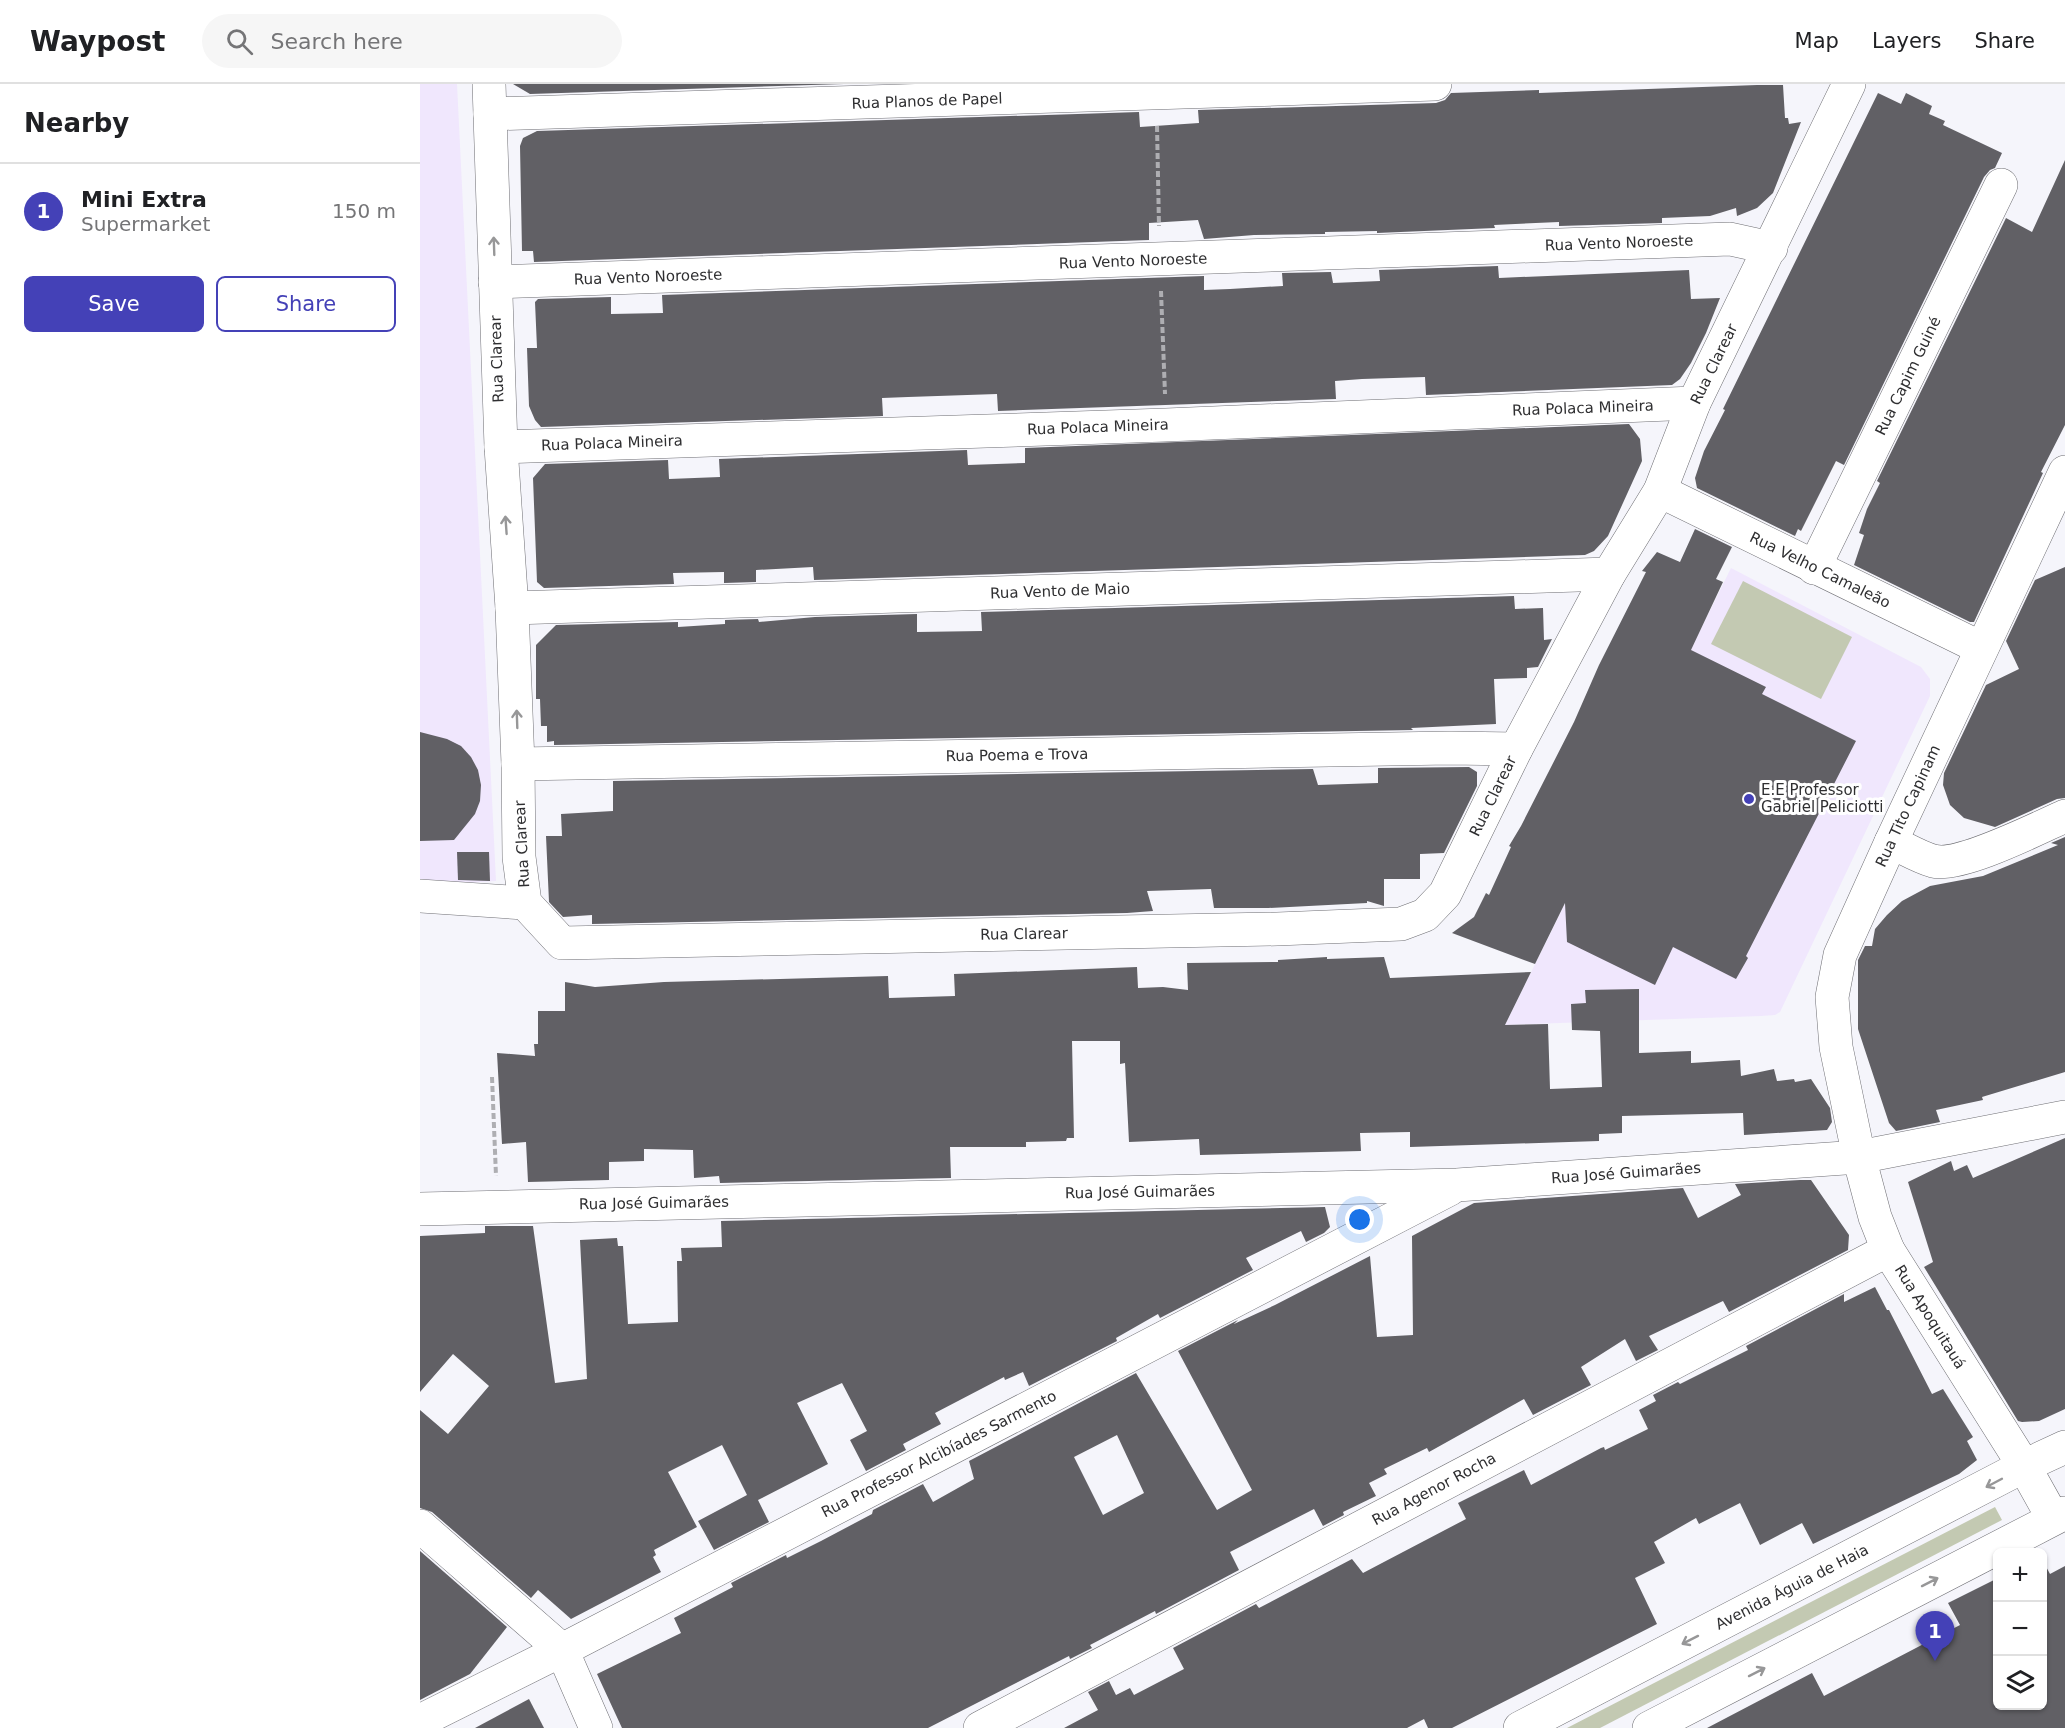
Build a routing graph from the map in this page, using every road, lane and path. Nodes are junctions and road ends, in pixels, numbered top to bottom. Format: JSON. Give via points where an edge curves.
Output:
{"nodes":[{"id":1,"x":1435,"y":84,"type":"edge"},
{"id":2,"x":1849,"y":84,"type":"edge"},
{"id":3,"x":490,"y":99,"type":"edge"},
{"id":4,"x":2001,"y":185,"type":"dead end"},
{"id":5,"x":1771,"y":248,"type":"junction"},
{"id":6,"x":495,"y":282,"type":"junction"},
{"id":7,"x":1694,"y":403,"type":"junction"},
{"id":8,"x":501,"y":447,"type":"junction"},
{"id":9,"x":2065,"y":472,"type":"edge"},
{"id":10,"x":1660,"y":491,"type":"junction"},
{"id":11,"x":1814,"y":568,"type":"junction"},
{"id":12,"x":1609,"y":573,"type":"junction"},
{"id":13,"x":512,"y":608,"type":"junction"},
{"id":14,"x":1981,"y":648,"type":"junction"},
{"id":15,"x":1516,"y":749,"type":"junction"},
{"id":16,"x":518,"y":764,"type":"junction"},
{"id":17,"x":2065,"y":816,"type":"edge"},
{"id":18,"x":1891,"y":842,"type":"junction"},
{"id":19,"x":420,"y":896,"type":"edge"},
{"id":20,"x":525,"y":903,"type":"junction"},
{"id":21,"x":492,"y":1077,"type":"dead end"},
{"id":22,"x":2065,"y":1117,"type":"edge"},
{"id":23,"x":1859,"y":1157,"type":"junction"},
{"id":24,"x":1457,"y":1185,"type":"junction"},
{"id":25,"x":498,"y":1207,"type":"junction"},
{"id":26,"x":420,"y":1209,"type":"edge"},
{"id":27,"x":1888,"y":1250,"type":"junction"},
{"id":28,"x":2065,"y":1447,"type":"edge"},
{"id":29,"x":2024,"y":1466,"type":"junction"},
{"id":30,"x":2059,"y":1516,"type":"edge"},
{"id":31,"x":420,"y":1526,"type":"edge"},
{"id":32,"x":562,"y":1650,"type":"junction"},
{"id":33,"x":420,"y":1721,"type":"edge"},
{"id":34,"x":596,"y":1728,"type":"edge"},
{"id":35,"x":980,"y":1728,"type":"edge"},
{"id":36,"x":1521,"y":1728,"type":"edge"},
{"id":37,"x":1649,"y":1728,"type":"edge"}],
"edges":[{"from":1,"to":3,"type":"street","name":"Rua Planos de Papel"},
{"from":2,"to":5,"type":"street","name":"Rua Clarear"},
{"from":6,"to":3,"type":"street","name":"Rua Clarear","one_way":true},
{"from":4,"to":11,"type":"street","name":"Rua Capim Guiné"},
{"from":5,"to":6,"type":"street","name":"Rua Vento Noroeste","via":[[1730,239]]},
{"from":5,"to":7,"type":"street","name":"Rua Clarear"},
{"from":6,"to":8,"type":"street","name":"Rua Clarear"},
{"from":7,"to":8,"type":"street","name":"Rua Polaca Mineira"},
{"from":7,"to":10,"type":"street","name":"Rua Clarear"},
{"from":13,"to":8,"type":"street","name":"Rua Clarear","one_way":true},
{"from":9,"to":14,"type":"street","name":"Rua Tito Capinam"},
{"from":10,"to":11,"type":"street","name":"Rua Velho Camaleão"},
{"from":10,"to":12,"type":"street","name":"Rua Clarear"},
{"from":11,"to":14,"type":"street","name":"Rua Velho Camaleão"},
{"from":12,"to":13,"type":"street","name":"Rua Vento de Maio"},
{"from":12,"to":15,"type":"street","name":"Rua Clarear"},
{"from":16,"to":13,"type":"street","name":"Rua Clarear","one_way":true},
{"from":14,"to":18,"type":"street","name":"Rua Tito Capinam"},
{"from":15,"to":16,"type":"street","name":"Rua Poema e Trova"},
{"from":15,"to":20,"type":"street","name":"Rua Clarear","via":[[1445,894],[1425,915],[1401,924],[562,943]]},
{"from":16,"to":20,"type":"street","name":"Rua Clarear","via":[[519,857]]},
{"from":17,"to":18,"type":"street","via":[[1957,860],[1935,862]]},
{"from":18,"to":23,"type":"street","name":"Rua Tito Capinam","via":[[1840,955],[1832,997],[1836,1047]]},
{"from":19,"to":20,"type":"street"},
{"from":21,"to":25,"type":"path"},
{"from":22,"to":23,"type":"street","name":"Rua José Guimarães"},
{"from":23,"to":24,"type":"street","name":"Rua José Guimarães"},
{"from":23,"to":27,"type":"street","name":"Rua Apoquitauá"},
{"from":24,"to":25,"type":"street","name":"Rua José Guimarães"},
{"from":24,"to":32,"type":"street","name":"Rua Professor Alcibíades Sarmento"},
{"from":25,"to":26,"type":"street","name":"Rua José Guimarães"},
{"from":27,"to":29,"type":"street","name":"Rua Apoquitauá"},
{"from":27,"to":35,"type":"street","name":"Rua Agenor Rocha"},
{"from":28,"to":29,"type":"street","name":"Avenida Águia de Haia"},
{"from":29,"to":30,"type":"street","name":"Rua Apoquitauá"},
{"from":29,"to":36,"type":"street","name":"Avenida Águia de Haia","one_way":true},
{"from":37,"to":30,"type":"street","one_way":true},
{"from":31,"to":32,"type":"street"},
{"from":32,"to":33,"type":"street","name":"Rua Professor Alcibíades Sarmento"},
{"from":32,"to":34,"type":"street"}]}
